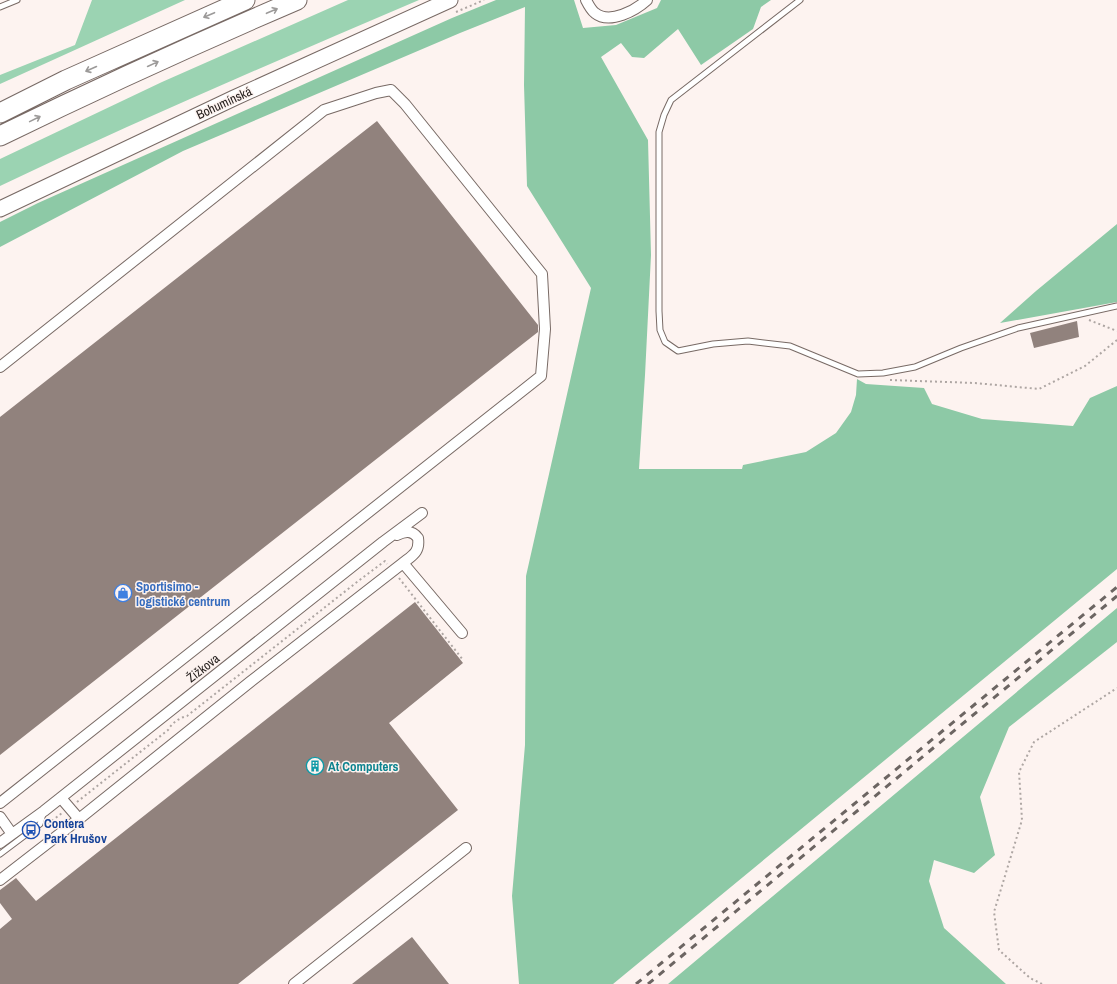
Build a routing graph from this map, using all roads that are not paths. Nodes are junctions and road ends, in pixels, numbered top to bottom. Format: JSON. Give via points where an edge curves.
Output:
{"nodes":[{"id":1,"x":17,"y":0,"type":"edge"},
{"id":2,"x":245,"y":0,"type":"edge"},
{"id":3,"x":297,"y":0,"type":"edge"},
{"id":4,"x":450,"y":0,"type":"edge"},
{"id":5,"x":586,"y":0,"type":"edge"},
{"id":6,"x":647,"y":0,"type":"edge"},
{"id":7,"x":800,"y":0,"type":"edge"},
{"id":8,"x":0,"y":7,"type":"edge"},
{"id":9,"x":0,"y":112,"type":"edge"},
{"id":10,"x":0,"y":136,"type":"edge"},
{"id":11,"x":0,"y":209,"type":"edge"},
{"id":12,"x":1117,"y":306,"type":"edge"},
{"id":13,"x":0,"y":367,"type":"edge"},
{"id":14,"x":422,"y":513,"type":"dead end"},
{"id":15,"x":383,"y":542,"type":"junction"},
{"id":16,"x":403,"y":563,"type":"junction"},
{"id":17,"x":462,"y":633,"type":"dead end"},
{"id":18,"x":61,"y":798,"type":"junction"},
{"id":19,"x":0,"y":803,"type":"edge"},
{"id":20,"x":44,"y":811,"type":"junction"},
{"id":21,"x":0,"y":817,"type":"edge"},
{"id":22,"x":79,"y":819,"type":"junction"},
{"id":23,"x":12,"y":834,"type":"junction"},
{"id":24,"x":0,"y":844,"type":"edge"},
{"id":25,"x":466,"y":848,"type":"dead end"},
{"id":26,"x":0,"y":854,"type":"edge"},
{"id":27,"x":0,"y":880,"type":"edge"},
{"id":28,"x":294,"y":984,"type":"edge"}],
"edges":[{"from":1,"to":8,"type":"lane"},
{"from":2,"to":9,"type":"highway","one_way":true},
{"from":10,"to":3,"type":"highway","one_way":true},
{"from":4,"to":11,"type":"main road","name":"Bohumínská","via":[[234,98]]},
{"from":5,"to":6,"type":"street","via":[[596,14],[609,18],[627,14]]},
{"from":7,"to":12,"type":"lane","via":[[671,100],[664,115],[659,132],[659,311],[660,330],[665,342],[678,351],[748,341],[790,346],[858,374],[883,373],[915,367],[1018,328]]},
{"from":13,"to":19,"type":"street","via":[[324,110],[392,90],[542,274],[545,329],[541,376]]},
{"from":14,"to":15,"type":"street","name":"Žižkova"},
{"from":15,"to":16,"type":"street","via":[[406,532],[416,536],[419,542],[418,549]]},
{"from":15,"to":18,"type":"street","name":"Žižkova"},
{"from":16,"to":17,"type":"street"},
{"from":16,"to":22,"type":"street"},
{"from":18,"to":20,"type":"street","name":"Žižkova"},
{"from":18,"to":22,"type":"street"},
{"from":20,"to":23,"type":"street","name":"Žižkova"},
{"from":20,"to":26,"type":"lane","via":[[40,824]]},
{"from":21,"to":23,"type":"street"},
{"from":22,"to":27,"type":"street"},
{"from":23,"to":24,"type":"street","name":"Žižkova"},
{"from":25,"to":28,"type":"street"}]}
